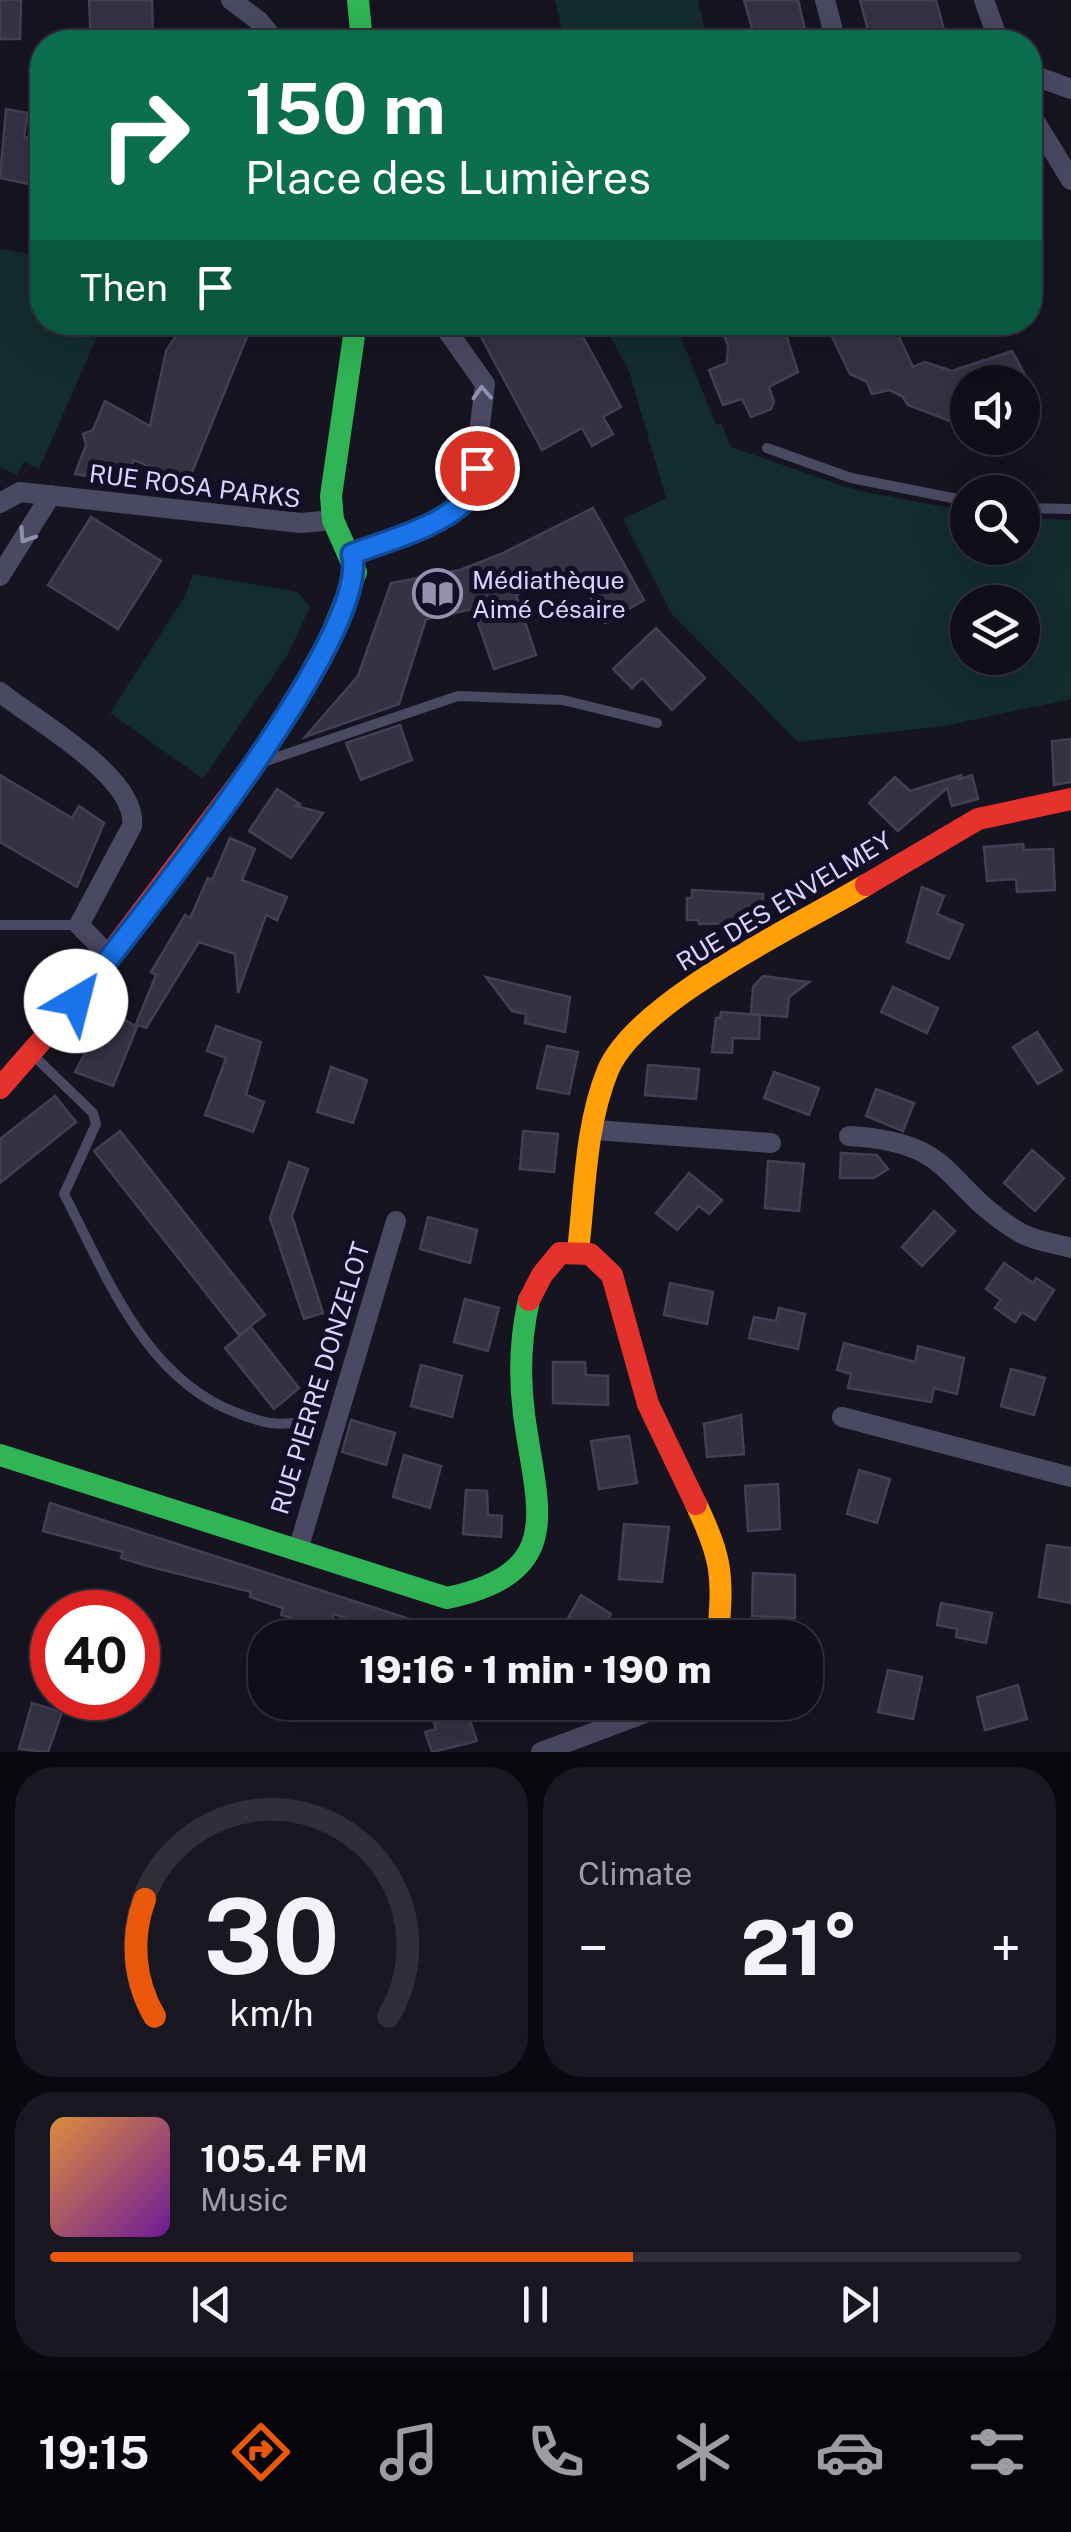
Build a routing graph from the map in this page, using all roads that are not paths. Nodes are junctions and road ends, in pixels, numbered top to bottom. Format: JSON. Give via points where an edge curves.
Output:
{"nodes":[{"id":1,"x":232,"y":0,"type":"edge"},
{"id":2,"x":358,"y":0,"type":"edge"},
{"id":3,"x":825,"y":0,"type":"edge"},
{"id":4,"x":984,"y":0,"type":"edge"},
{"id":5,"x":266,"y":30,"type":"edge"},
{"id":6,"x":361,"y":30,"type":"edge"},
{"id":7,"x":833,"y":30,"type":"edge"},
{"id":8,"x":994,"y":30,"type":"edge"},
{"id":9,"x":1042,"y":78,"type":"edge"},
{"id":10,"x":1071,"y":89,"type":"edge"},
{"id":11,"x":1042,"y":133,"type":"edge"},
{"id":12,"x":1071,"y":180,"type":"edge"},
{"id":13,"x":354,"y":335,"type":"edge"},
{"id":14,"x":449,"y":335,"type":"edge"},
{"id":15,"x":766,"y":448,"type":"dead end"},
{"id":16,"x":52,"y":495,"type":"junction"},
{"id":17,"x":950,"y":497,"type":"edge"},
{"id":18,"x":0,"y":503,"type":"edge"},
{"id":19,"x":1040,"y":508,"type":"edge"},
{"id":20,"x":1071,"y":509,"type":"edge"},
{"id":21,"x":334,"y":520,"type":"junction"},
{"id":22,"x":352,"y":554,"type":"junction"},
{"id":23,"x":0,"y":576,"type":"edge"},
{"id":24,"x":0,"y":692,"type":"edge"},
{"id":25,"x":658,"y":723,"type":"dead end"},
{"id":26,"x":251,"y":766,"type":"junction"},
{"id":27,"x":1071,"y":799,"type":"edge"},
{"id":28,"x":0,"y":925,"type":"edge"},
{"id":29,"x":80,"y":926,"type":"junction"},
{"id":30,"x":109,"y":956,"type":"junction"},
{"id":31,"x":34,"y":1055,"type":"junction"},
{"id":32,"x":0,"y":1088,"type":"edge"},
{"id":33,"x":595,"y":1130,"type":"junction"},
{"id":34,"x":850,"y":1136,"type":"dead end"},
{"id":35,"x":770,"y":1142,"type":"dead end"},
{"id":36,"x":396,"y":1222,"type":"dead end"},
{"id":37,"x":1071,"y":1248,"type":"edge"},
{"id":38,"x":578,"y":1251,"type":"junction"},
{"id":39,"x":842,"y":1417,"type":"dead end"},
{"id":40,"x":305,"y":1421,"type":"dead end"},
{"id":41,"x":0,"y":1454,"type":"edge"},
{"id":42,"x":1071,"y":1476,"type":"edge"},
{"id":43,"x":298,"y":1550,"type":"junction"},
{"id":44,"x":720,"y":1620,"type":"edge"},
{"id":45,"x":627,"y":1720,"type":"edge"},
{"id":46,"x":541,"y":1752,"type":"edge"}],
"edges":[{"from":1,"to":5,"type":"street"},
{"from":2,"to":6,"type":"street"},
{"from":3,"to":7,"type":"street"},
{"from":4,"to":8,"type":"street"},
{"from":9,"to":10,"type":"street"},
{"from":11,"to":12,"type":"street"},
{"from":13,"to":21,"type":"street","via":[[331,496]]},
{"from":22,"to":14,"type":"street","one_way":true,"via":[[420,529],[472,491],[485,384]]},
{"from":15,"to":17,"type":"lane","via":[[851,478]]},
{"from":16,"to":18,"type":"street","name":"RUE ROSA PARKS","via":[[15,493]]},
{"from":16,"to":21,"type":"street","name":"RUE ROSA PARKS","via":[[301,524]]},
{"from":16,"to":23,"type":"street","name":"RUE ROSA PARKS","one_way":true},
{"from":19,"to":20,"type":"lane"},
{"from":21,"to":22,"type":"street"},
{"from":22,"to":26,"type":"street","via":[[356,572],[341,622],[305,690]]},
{"from":24,"to":29,"type":"street","via":[[117,782],[134,810]]},
{"from":25,"to":26,"type":"lane","via":[[564,700],[458,696]]},
{"from":26,"to":30,"type":"street"},
{"from":27,"to":33,"type":"street","name":"RUE DES ENVELMEY","via":[[978,819],[669,1002],[616,1053],[602,1084]]},
{"from":28,"to":29,"type":"lane"},
{"from":29,"to":30,"type":"street"},
{"from":30,"to":31,"type":"street"},
{"from":31,"to":32,"type":"street"},
{"from":31,"to":40,"type":"lane","via":[[93,1112],[96,1124],[64,1194],[132,1326],[204,1400],[271,1426]]},
{"from":33,"to":35,"type":"street"},
{"from":33,"to":38,"type":"street","name":"RUE DES ENVELMEY"},
{"from":34,"to":37,"type":"street","via":[[891,1138],[936,1157],[1022,1234]]},
{"from":36,"to":43,"type":"street","name":"RUE PIERRE DONZELOT"},
{"from":38,"to":43,"type":"street","name":"RUE PIERRE DONZELOT","via":[[560,1253],[538,1278],[522,1339],[519,1380],[540,1519],[532,1547],[513,1572],[482,1592],[447,1598]]},
{"from":38,"to":44,"type":"street","via":[[600,1264],[619,1289],[648,1404],[719,1552]]},
{"from":39,"to":42,"type":"street"},
{"from":41,"to":43,"type":"street","name":"RUE PIERRE DONZELOT"},
{"from":45,"to":46,"type":"street"}]}
